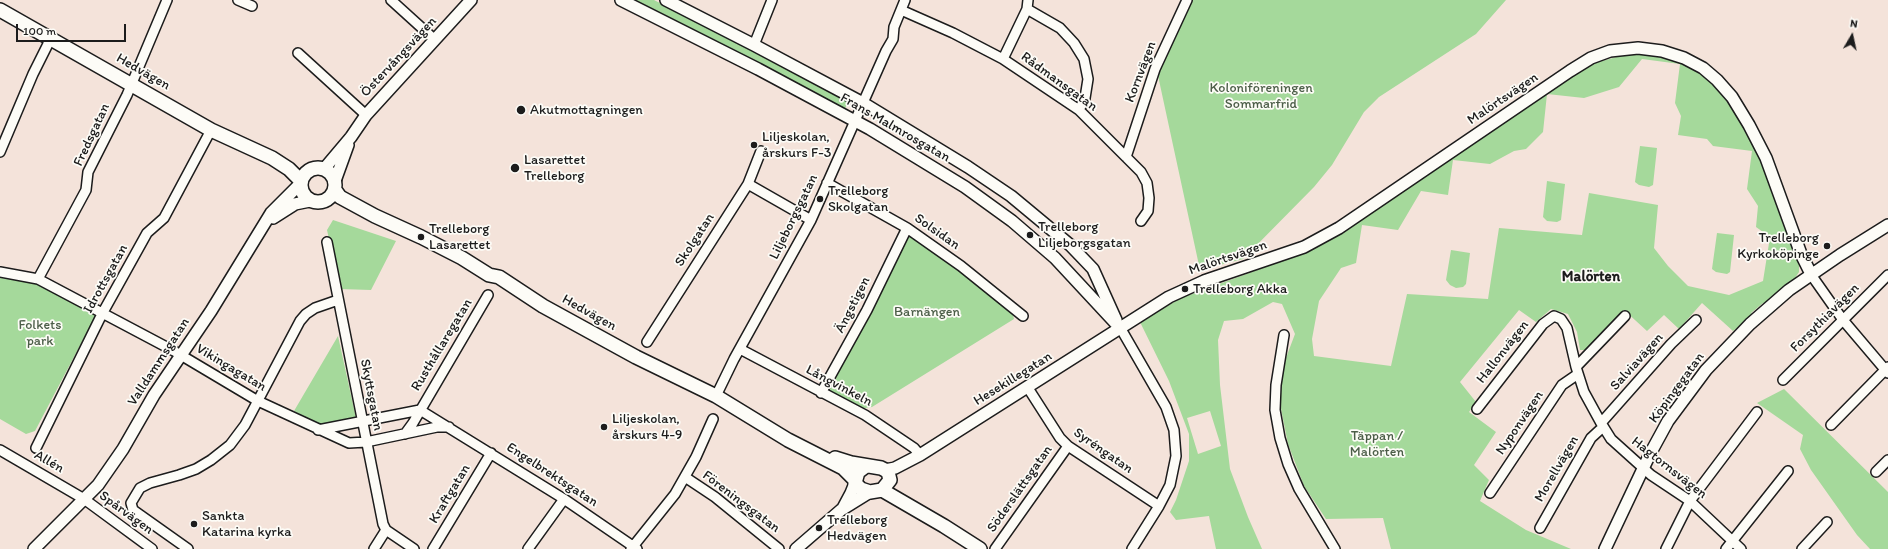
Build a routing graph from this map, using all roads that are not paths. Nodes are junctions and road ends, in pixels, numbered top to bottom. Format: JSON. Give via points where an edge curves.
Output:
{"nodes":[{"id":1,"x":167,"y":0,"type":"edge"},
{"id":2,"x":238,"y":0,"type":"edge"},
{"id":3,"x":391,"y":0,"type":"edge"},
{"id":4,"x":471,"y":0,"type":"edge"},
{"id":5,"x":621,"y":0,"type":"edge"},
{"id":6,"x":666,"y":0,"type":"edge"},
{"id":7,"x":772,"y":0,"type":"edge"},
{"id":8,"x":905,"y":0,"type":"edge"},
{"id":9,"x":1187,"y":0,"type":"edge"},
{"id":10,"x":1027,"y":5,"type":"edge"},
{"id":11,"x":252,"y":6,"type":"dead end"},
{"id":12,"x":0,"y":10,"type":"edge"},
{"id":13,"x":901,"y":10,"type":"junction"},
{"id":14,"x":51,"y":38,"type":"junction"},
{"id":15,"x":434,"y":39,"type":"junction"},
{"id":16,"x":754,"y":45,"type":"junction"},
{"id":17,"x":298,"y":53,"type":"dead end"},
{"id":18,"x":1003,"y":59,"type":"junction"},
{"id":19,"x":131,"y":84,"type":"junction"},
{"id":20,"x":863,"y":103,"type":"junction"},
{"id":21,"x":1079,"y":110,"type":"junction"},
{"id":22,"x":366,"y":115,"type":"junction"},
{"id":23,"x":854,"y":121,"type":"junction"},
{"id":24,"x":211,"y":130,"type":"junction"},
{"id":25,"x":351,"y":137,"type":"junction"},
{"id":26,"x":761,"y":151,"type":"dead end"},
{"id":27,"x":0,"y":152,"type":"edge"},
{"id":28,"x":1126,"y":157,"type":"junction"},
{"id":29,"x":272,"y":158,"type":"junction"},
{"id":30,"x":318,"y":169,"type":"junction"},
{"id":31,"x":300,"y":183,"type":"junction"},
{"id":32,"x":827,"y":183,"type":"junction"},
{"id":33,"x":748,"y":184,"type":"junction"},
{"id":34,"x":335,"y":186,"type":"junction"},
{"id":35,"x":310,"y":201,"type":"junction"},
{"id":36,"x":326,"y":201,"type":"junction"},
{"id":37,"x":375,"y":216,"type":"junction"},
{"id":38,"x":811,"y":220,"type":"junction"},
{"id":39,"x":1141,"y":221,"type":"dead end"},
{"id":40,"x":1888,"y":225,"type":"edge"},
{"id":41,"x":907,"y":228,"type":"junction"},
{"id":42,"x":258,"y":233,"type":"junction"},
{"id":43,"x":327,"y":242,"type":"dead end"},
{"id":44,"x":0,"y":272,"type":"edge"},
{"id":45,"x":1888,"y":275,"type":"edge"},
{"id":46,"x":1812,"y":276,"type":"junction"},
{"id":47,"x":38,"y":279,"type":"junction"},
{"id":48,"x":488,"y":295,"type":"dead end"},
{"id":49,"x":338,"y":300,"type":"junction"},
{"id":50,"x":102,"y":314,"type":"junction"},
{"id":51,"x":1023,"y":316,"type":"dead end"},
{"id":52,"x":1554,"y":316,"type":"joint"},
{"id":53,"x":1625,"y":316,"type":"dead end"},
{"id":54,"x":1696,"y":320,"type":"dead end"},
{"id":55,"x":1843,"y":320,"type":"junction"},
{"id":56,"x":1121,"y":329,"type":"junction"},
{"id":57,"x":1284,"y":335,"type":"dead end"},
{"id":58,"x":647,"y":342,"type":"dead end"},
{"id":59,"x":740,"y":349,"type":"junction"},
{"id":60,"x":181,"y":355,"type":"junction"},
{"id":61,"x":1577,"y":370,"type":"junction"},
{"id":62,"x":1887,"y":370,"type":"edge"},
{"id":63,"x":1783,"y":380,"type":"dead end"},
{"id":64,"x":1028,"y":388,"type":"junction"},
{"id":65,"x":821,"y":393,"type":"junction"},
{"id":66,"x":716,"y":396,"type":"junction"},
{"id":67,"x":258,"y":401,"type":"junction"},
{"id":68,"x":1477,"y":409,"type":"dead end"},
{"id":69,"x":420,"y":410,"type":"junction"},
{"id":70,"x":1757,"y":412,"type":"dead end"},
{"id":71,"x":713,"y":419,"type":"dead end"},
{"id":72,"x":362,"y":422,"type":"junction"},
{"id":73,"x":1602,"y":425,"type":"junction"},
{"id":74,"x":1831,"y":425,"type":"dead end"},
{"id":75,"x":449,"y":427,"type":"junction"},
{"id":76,"x":318,"y":430,"type":"junction"},
{"id":77,"x":405,"y":434,"type":"junction"},
{"id":78,"x":788,"y":440,"type":"junction"},
{"id":79,"x":366,"y":442,"type":"junction"},
{"id":80,"x":1068,"y":446,"type":"junction"},
{"id":81,"x":36,"y":448,"type":"dead end"},
{"id":82,"x":0,"y":450,"type":"edge"},
{"id":83,"x":491,"y":453,"type":"junction"},
{"id":84,"x":920,"y":454,"type":"junction"},
{"id":85,"x":1888,"y":460,"type":"edge"},
{"id":86,"x":866,"y":466,"type":"junction"},
{"id":87,"x":1643,"y":468,"type":"junction"},
{"id":88,"x":1788,"y":471,"type":"dead end"},
{"id":89,"x":1876,"y":472,"type":"dead end"},
{"id":90,"x":685,"y":477,"type":"junction"},
{"id":91,"x":855,"y":482,"type":"junction"},
{"id":92,"x":883,"y":483,"type":"junction"},
{"id":93,"x":1490,"y":493,"type":"dead end"},
{"id":94,"x":84,"y":499,"type":"junction"},
{"id":95,"x":564,"y":499,"type":"junction"},
{"id":96,"x":1690,"y":501,"type":"junction"},
{"id":97,"x":1159,"y":506,"type":"junction"},
{"id":98,"x":841,"y":510,"type":"junction"},
{"id":99,"x":1826,"y":522,"type":"dead end"},
{"id":100,"x":1540,"y":528,"type":"dead end"},
{"id":101,"x":386,"y":530,"type":"junction"},
{"id":102,"x":1733,"y":541,"type":"junction"},
{"id":103,"x":634,"y":548,"type":"edge"},
{"id":104,"x":34,"y":549,"type":"edge"},
{"id":105,"x":152,"y":549,"type":"edge"},
{"id":106,"x":188,"y":549,"type":"edge"},
{"id":107,"x":374,"y":549,"type":"edge"},
{"id":108,"x":414,"y":549,"type":"edge"},
{"id":109,"x":433,"y":549,"type":"edge"},
{"id":110,"x":528,"y":549,"type":"edge"},
{"id":111,"x":779,"y":549,"type":"edge"},
{"id":112,"x":796,"y":549,"type":"edge"},
{"id":113,"x":980,"y":549,"type":"edge"},
{"id":114,"x":995,"y":549,"type":"edge"},
{"id":115,"x":1132,"y":549,"type":"edge"},
{"id":116,"x":1335,"y":549,"type":"edge"},
{"id":117,"x":1605,"y":549,"type":"edge"},
{"id":118,"x":1666,"y":549,"type":"edge"},
{"id":119,"x":1726,"y":549,"type":"edge"},
{"id":120,"x":1740,"y":549,"type":"edge"},
{"id":121,"x":1802,"y":549,"type":"edge"}],
"edges":[{"from":1,"to":19,"type":"street","name":"Fredsgatan"},
{"from":2,"to":11,"type":"street"},
{"from":3,"to":15,"type":"street"},
{"from":4,"to":15,"type":"street","name":"Östervångsvägen"},
{"from":5,"to":23,"type":"street","name":"Frans Malmrosgatan"},
{"from":6,"to":16,"type":"street","name":"Frans Malmrosgatan"},
{"from":7,"to":16,"type":"street"},
{"from":8,"to":13,"type":"street","name":"Liljeborgsgatan"},
{"from":9,"to":28,"type":"street","name":"Kornvägen","via":[[1154,69]]},
{"from":10,"to":18,"type":"street"},
{"from":10,"to":21,"type":"street","via":[[1060,28],[1084,58],[1088,79],[1085,98]]},
{"from":12,"to":14,"type":"main road","name":"Hedvägen"},
{"from":13,"to":18,"type":"street","name":"Rådmansgatan"},
{"from":13,"to":20,"type":"street","name":"Liljeborgsgatan","via":[[894,27],[893,39]]},
{"from":14,"to":19,"type":"main road","name":"Hedvägen"},
{"from":14,"to":27,"type":"street"},
{"from":15,"to":22,"type":"street","name":"Östervångsvägen"},
{"from":16,"to":20,"type":"street","name":"Frans Malmrosgatan"},
{"from":17,"to":22,"type":"street"},
{"from":18,"to":21,"type":"street","name":"Rådmansgatan"},
{"from":19,"to":24,"type":"main road","name":"Hedvägen"},
{"from":19,"to":47,"type":"street","name":"Fredsgatan","via":[[88,172],[86,190]]},
{"from":20,"to":23,"type":"street","name":"Liljeborgsgatan"},
{"from":20,"to":56,"type":"street","name":"Frans Malmrosgatan","via":[[968,166],[1011,196],[1070,245],[1093,269]]},
{"from":21,"to":28,"type":"street","name":"Rådmansgatan"},
{"from":22,"to":25,"type":"street","name":"Östervångsvägen"},
{"from":23,"to":32,"type":"street","name":"Liljeborgsgatan"},
{"from":23,"to":56,"type":"street","name":"Frans Malmrosgatan","via":[[917,157],[1012,221],[1055,258]]},
{"from":24,"to":29,"type":"main road","name":"Hedvägen"},
{"from":24,"to":50,"type":"street","name":"Idrottsgatan","via":[[164,218],[148,233]]},
{"from":25,"to":30,"type":"street","name":"Östervångsvägen"},
{"from":25,"to":34,"type":"street","name":"Östervångsvägen"},
{"from":26,"to":33,"type":"street","name":"Skolgatan"},
{"from":28,"to":39,"type":"street","name":"Rådmansgatan","via":[[1141,172],[1147,183],[1148,211]]},
{"from":29,"to":30,"type":"main road","name":"Hedvägen"},
{"from":29,"to":31,"type":"main road","name":"Hedvägen","via":[[289,169]]},
{"from":30,"to":31,"type":"main road","via":[[303,176]]},
{"from":30,"to":34,"type":"main road","name":"Hedvägen","via":[[331,174]]},
{"from":31,"to":35,"type":"main road","name":"Hedvägen","via":[[302,194]]},
{"from":31,"to":42,"type":"street","name":"Valldammsgatan","via":[[271,213]]},
{"from":32,"to":38,"type":"street","name":"Liljeborgsgatan"},
{"from":32,"to":41,"type":"street","name":"Solsidan"},
{"from":33,"to":38,"type":"street"},
{"from":33,"to":58,"type":"street","name":"Skolgatan"},
{"from":34,"to":36,"type":"main road","via":[[333,195]]},
{"from":34,"to":37,"type":"main road","name":"Hedvägen","via":[[340,197]]},
{"from":35,"to":36,"type":"main road","name":"Hedvägen"},
{"from":35,"to":42,"type":"street","via":[[299,202],[287,208]]},
{"from":36,"to":37,"type":"main road","name":"Hedvägen"},
{"from":37,"to":66,"type":"main road","name":"Hedvägen","via":[[435,244],[489,275],[499,277],[543,306],[636,357]]},
{"from":38,"to":59,"type":"street","name":"Liljeborgsgatan"},
{"from":40,"to":46,"type":"street","name":"Köpingegatan"},
{"from":41,"to":51,"type":"street","name":"Solsidan","via":[[961,266]]},
{"from":41,"to":65,"type":"street","name":"Ängstigen","via":[[867,310]]},
{"from":42,"to":60,"type":"street","name":"Valldammsgatan"},
{"from":43,"to":49,"type":"street","name":"Skyttsgatan"},
{"from":44,"to":47,"type":"street","name":"Vikingagatan"},
{"from":45,"to":55,"type":"street","name":"Forsythiavägen"},
{"from":46,"to":55,"type":"street"},
{"from":46,"to":56,"type":"street","name":"Malörtsvägen","via":[[1801,254],[1766,158],[1732,97],[1703,68],[1684,58],[1662,51],[1638,48],[1610,51],[1591,58],[1358,216],[1311,243],[1185,289]]},
{"from":46,"to":87,"type":"street","name":"Köpingegatan","via":[[1789,290],[1757,317],[1706,370],[1668,422]]},
{"from":47,"to":50,"type":"street","name":"Vikingagatan"},
{"from":48,"to":69,"type":"street","name":"Rusthållaregatan"},
{"from":49,"to":67,"type":"street","via":[[315,308],[300,321]]},
{"from":49,"to":72,"type":"street","name":"Skyttsgatan"},
{"from":50,"to":60,"type":"street","name":"Vikingagatan"},
{"from":50,"to":81,"type":"street","name":"Idrottsgatan"},
{"from":52,"to":61,"type":"street","name":"Hagtornsvägen","via":[[1561,319],[1567,328]]},
{"from":52,"to":68,"type":"street","name":"Hallonvägen","via":[[1542,324]]},
{"from":53,"to":61,"type":"street","name":"Nyponvägen"},
{"from":54,"to":73,"type":"street","name":"Salviavägen","via":[[1666,350]]},
{"from":55,"to":62,"type":"street"},
{"from":55,"to":63,"type":"street","name":"Forsythiavägen"},
{"from":56,"to":64,"type":"street","name":"Hesekillegatan"},
{"from":56,"to":97,"type":"street","name":"Frans Malmrosgatan","via":[[1166,407],[1174,430],[1176,456],[1170,485]]},
{"from":57,"to":116,"type":"street","via":[[1275,410],[1280,438],[1299,489]]},
{"from":59,"to":65,"type":"street","name":"Långvinkeln"},
{"from":59,"to":66,"type":"street","name":"Liljeborgsgatan"},
{"from":60,"to":67,"type":"street","name":"Vikingagatan"},
{"from":60,"to":94,"type":"street","name":"Valldammsgatan","via":[[123,449],[98,485]]},
{"from":61,"to":73,"type":"street","name":"Hagtornsvägen","via":[[1584,392]]},
{"from":61,"to":93,"type":"street","name":"Nyponvägen","via":[[1562,385]]},
{"from":62,"to":74,"type":"street"},
{"from":64,"to":80,"type":"street","name":"Syréngatan","via":[[1060,438]]},
{"from":64,"to":84,"type":"street","name":"Hesekillegatan"},
{"from":65,"to":84,"type":"street","name":"Långvinkeln","via":[[865,415]]},
{"from":66,"to":78,"type":"main road","name":"Hedvägen"},
{"from":67,"to":76,"type":"street","name":"Vikingagatan"},
{"from":67,"to":106,"type":"street","via":[[246,425],[230,445],[196,468],[140,488],[131,503],[133,510]]},
{"from":69,"to":72,"type":"street"},
{"from":69,"to":75,"type":"street","name":"Engelbrektsgatan"},
{"from":69,"to":77,"type":"street"},
{"from":70,"to":96,"type":"street"},
{"from":71,"to":90,"type":"street"},
{"from":72,"to":76,"type":"street"},
{"from":72,"to":79,"type":"street","name":"Skyttsgatan"},
{"from":73,"to":87,"type":"street","name":"Hagtornsvägen","via":[[1611,439]]},
{"from":73,"to":100,"type":"street","name":"Morellvägen","via":[[1591,438]]},
{"from":75,"to":77,"type":"street"},
{"from":75,"to":83,"type":"street","name":"Engelbrektsgatan"},
{"from":76,"to":79,"type":"street","name":"Vikingagatan","via":[[349,443]]},
{"from":77,"to":79,"type":"street"},
{"from":78,"to":86,"type":"main road","name":"Hedvägen"},
{"from":78,"to":91,"type":"main road","name":"Hedvägen","via":[[843,468]]},
{"from":79,"to":101,"type":"street","name":"Skyttsgatan"},
{"from":80,"to":97,"type":"street","name":"Syréngatan"},
{"from":80,"to":114,"type":"street","name":"Söderslättsgatan"},
{"from":82,"to":94,"type":"street","name":"Allén"},
{"from":83,"to":95,"type":"street","name":"Engelbrektsgatan"},
{"from":83,"to":109,"type":"street","name":"Kraftgatan"},
{"from":84,"to":92,"type":"street","name":"Hesekillegatan","via":[[898,475]]},
{"from":85,"to":89,"type":"street"},
{"from":86,"to":91,"type":"main road","via":[[858,472]]},
{"from":86,"to":92,"type":"main road","name":"Hedvägen"},
{"from":87,"to":96,"type":"street","name":"Hagtornsvägen"},
{"from":87,"to":117,"type":"street","name":"Köpingegatan"},
{"from":88,"to":102,"type":"street"},
{"from":90,"to":103,"type":"street"},
{"from":90,"to":111,"type":"street","name":"Föreningsgatan","via":[[714,496]]},
{"from":91,"to":92,"type":"main road","name":"Hedvägen","via":[[861,489]]},
{"from":91,"to":98,"type":"street","name":"Hesekillegatan","via":[[852,493]]},
{"from":92,"to":98,"type":"street","name":"Hesekillegatan"},
{"from":92,"to":113,"type":"main road"},
{"from":94,"to":104,"type":"street","name":"Valldammsgatan"},
{"from":94,"to":105,"type":"street","name":"Spårvägen"},
{"from":95,"to":103,"type":"street","name":"Engelbrektsgatan"},
{"from":95,"to":110,"type":"street"},
{"from":96,"to":102,"type":"street","name":"Hagtornsvägen"},
{"from":96,"to":118,"type":"street"},
{"from":97,"to":115,"type":"street","name":"Frans Malmrosgatan"},
{"from":98,"to":112,"type":"street","name":"Hesekillegatan"},
{"from":99,"to":121,"type":"street"},
{"from":101,"to":107,"type":"street"},
{"from":101,"to":108,"type":"street"},
{"from":102,"to":119,"type":"street"},
{"from":102,"to":120,"type":"street","name":"Hagtornsvägen"}]}
